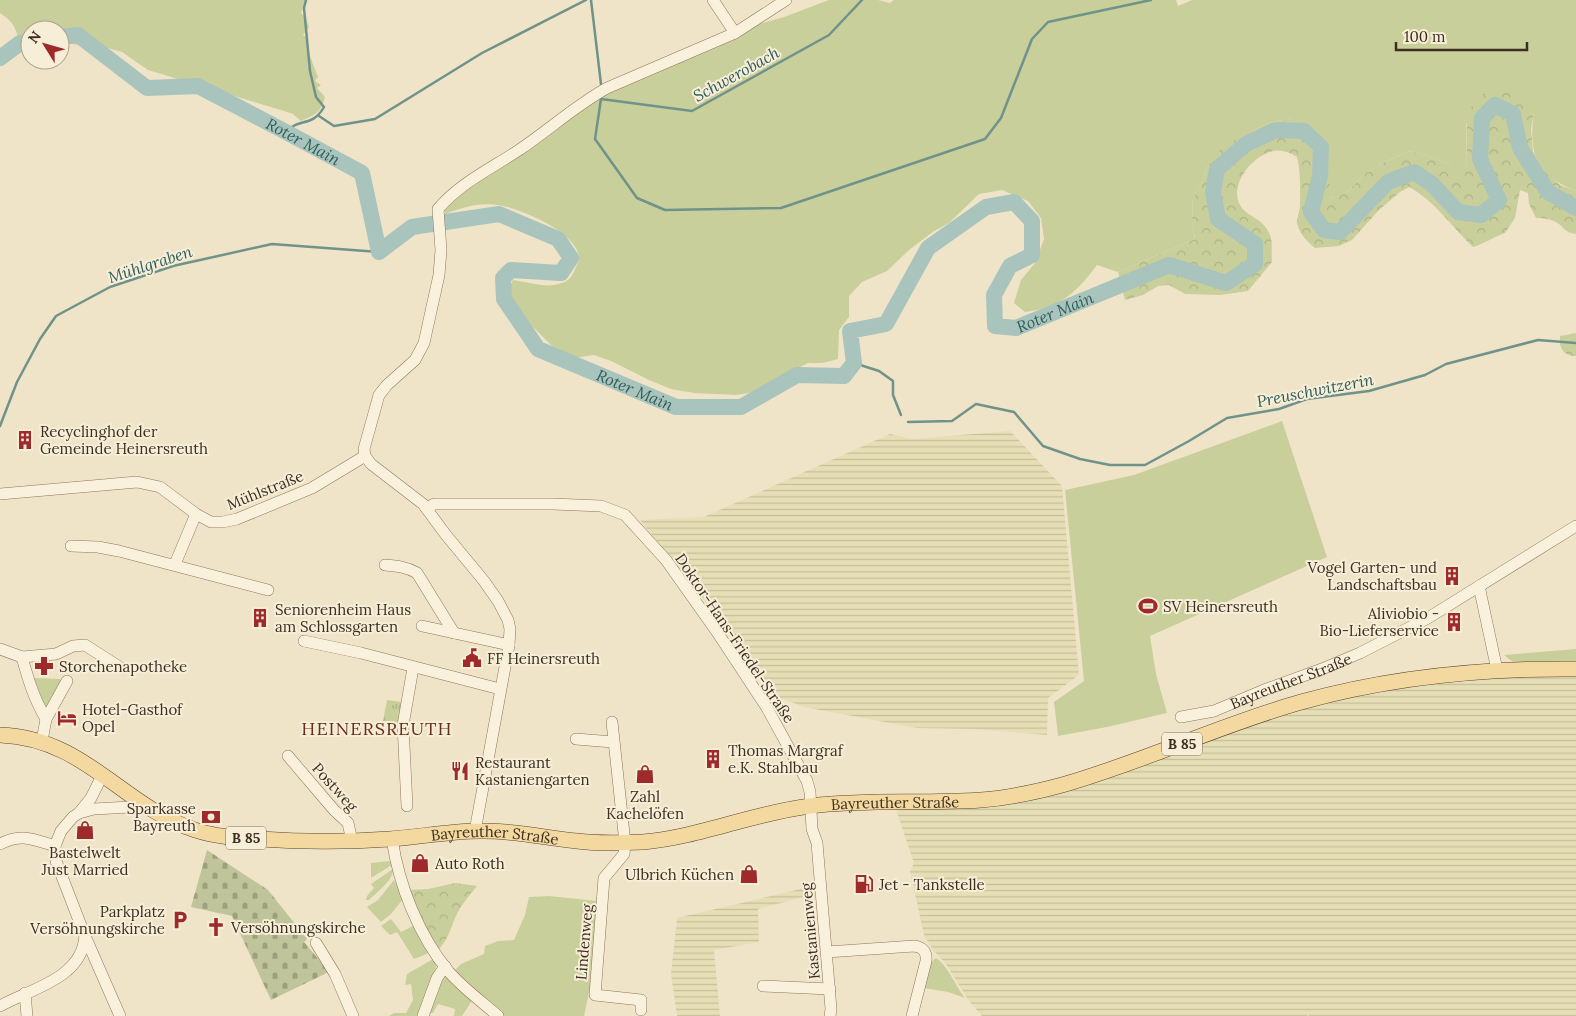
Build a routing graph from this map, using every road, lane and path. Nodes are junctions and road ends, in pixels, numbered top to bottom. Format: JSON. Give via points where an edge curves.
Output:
{"nodes":[{"id":1,"x":713,"y":0,"type":"edge"},
{"id":2,"x":786,"y":0,"type":"edge"},
{"id":3,"x":735,"y":33,"type":"junction"},
{"id":4,"x":365,"y":456,"type":"junction"},
{"id":5,"x":0,"y":494,"type":"edge"},
{"id":6,"x":427,"y":508,"type":"junction"},
{"id":7,"x":196,"y":514,"type":"junction"},
{"id":8,"x":1576,"y":526,"type":"edge"},
{"id":9,"x":71,"y":546,"type":"dead end"},
{"id":10,"x":175,"y":564,"type":"junction"},
{"id":11,"x":385,"y":565,"type":"dead end"},
{"id":12,"x":1479,"y":586,"type":"junction"},
{"id":13,"x":268,"y":590,"type":"dead end"},
{"id":14,"x":422,"y":626,"type":"dead end"},
{"id":15,"x":454,"y":633,"type":"junction"},
{"id":16,"x":304,"y":640,"type":"dead end"},
{"id":17,"x":509,"y":645,"type":"junction"},
{"id":18,"x":0,"y":648,"type":"edge"},
{"id":19,"x":22,"y":657,"type":"junction"},
{"id":20,"x":122,"y":668,"type":"dead end"},
{"id":21,"x":413,"y":668,"type":"junction"},
{"id":22,"x":1576,"y":669,"type":"edge"},
{"id":23,"x":1497,"y":670,"type":"junction"},
{"id":24,"x":67,"y":681,"type":"dead end"},
{"id":25,"x":500,"y":689,"type":"junction"},
{"id":26,"x":1181,"y":717,"type":"dead end"},
{"id":27,"x":46,"y":719,"type":"junction"},
{"id":28,"x":612,"y":722,"type":"dead end"},
{"id":29,"x":0,"y":735,"type":"edge"},
{"id":30,"x":576,"y":739,"type":"dead end"},
{"id":31,"x":42,"y":741,"type":"junction"},
{"id":32,"x":614,"y":742,"type":"junction"},
{"id":33,"x":288,"y":756,"type":"dead end"},
{"id":34,"x":102,"y":774,"type":"junction"},
{"id":35,"x":148,"y":806,"type":"junction"},
{"id":36,"x":406,"y":806,"type":"dead end"},
{"id":37,"x":812,"y":806,"type":"junction"},
{"id":38,"x":79,"y":813,"type":"junction"},
{"id":39,"x":475,"y":831,"type":"junction"},
{"id":40,"x":392,"y":839,"type":"junction"},
{"id":41,"x":352,"y":840,"type":"junction"},
{"id":42,"x":625,"y":842,"type":"junction"},
{"id":43,"x":817,"y":843,"type":"joint"},
{"id":44,"x":0,"y":844,"type":"edge"},
{"id":45,"x":54,"y":846,"type":"junction"},
{"id":46,"x":85,"y":936,"type":"junction"},
{"id":47,"x":316,"y":943,"type":"dead end"},
{"id":48,"x":827,"y":952,"type":"junction"},
{"id":49,"x":445,"y":966,"type":"junction"},
{"id":50,"x":763,"y":986,"type":"dead end"},
{"id":51,"x":830,"y":989,"type":"junction"},
{"id":52,"x":26,"y":993,"type":"junction"},
{"id":53,"x":0,"y":1006,"type":"edge"},
{"id":54,"x":640,"y":1010,"type":"dead end"},
{"id":55,"x":28,"y":1016,"type":"edge"},
{"id":56,"x":120,"y":1016,"type":"edge"},
{"id":57,"x":352,"y":1016,"type":"edge"},
{"id":58,"x":424,"y":1016,"type":"edge"},
{"id":59,"x":498,"y":1016,"type":"edge"},
{"id":60,"x":830,"y":1016,"type":"edge"},
{"id":61,"x":912,"y":1016,"type":"edge"}],
"edges":[{"from":1,"to":3,"type":"street"},
{"from":2,"to":3,"type":"street"},
{"from":3,"to":4,"type":"street","via":[[593,96],[459,189],[438,209],[441,237],[439,275],[424,342],[414,360],[379,395],[364,444]]},
{"from":4,"to":6,"type":"street"},
{"from":4,"to":7,"type":"street","name":"Mühlstraße","via":[[312,488],[237,519],[211,522]]},
{"from":5,"to":7,"type":"street","name":"Mühlstraße","via":[[137,482],[160,487]]},
{"from":6,"to":17,"type":"street","via":[[498,600],[509,625]]},
{"from":6,"to":37,"type":"street","name":"Doktor-Hans-Friedel-Straße","via":[[434,504],[553,504],[601,506],[625,515],[666,560],[768,708],[806,781]]},
{"from":7,"to":10,"type":"street"},
{"from":8,"to":12,"type":"street","name":"Bayreuther Straße"},
{"from":9,"to":10,"type":"street","via":[[98,547]]},
{"from":10,"to":13,"type":"street"},
{"from":11,"to":15,"type":"street","via":[[417,573]]},
{"from":12,"to":23,"type":"street"},
{"from":12,"to":26,"type":"street","name":"Bayreuther Straße","via":[[1410,628],[1342,661],[1210,712]]},
{"from":14,"to":15,"type":"street"},
{"from":15,"to":17,"type":"street"},
{"from":16,"to":21,"type":"street"},
{"from":17,"to":25,"type":"street"},
{"from":18,"to":19,"type":"street"},
{"from":19,"to":20,"type":"street","via":[[56,654],[73,646],[85,645]]},
{"from":19,"to":27,"type":"street","via":[[31,689]]},
{"from":21,"to":25,"type":"street"},
{"from":21,"to":36,"type":"street","via":[[403,725]]},
{"from":22,"to":23,"type":"main road","number":"B 85"},
{"from":23,"to":37,"type":"main road","name":"Bayreuther Straße","number":"B 85","via":[[1423,677],[1331,694],[1255,717],[1062,785],[1015,795],[970,801],[866,801]]},
{"from":24,"to":27,"type":"street"},
{"from":25,"to":39,"type":"street"},
{"from":27,"to":31,"type":"street"},
{"from":28,"to":32,"type":"street"},
{"from":29,"to":31,"type":"main road","number":"B 85"},
{"from":30,"to":32,"type":"street"},
{"from":31,"to":34,"type":"main road","name":"Bayreuther Straße","number":"B 85"},
{"from":32,"to":42,"type":"street"},
{"from":33,"to":41,"type":"street","name":"Postweg","via":[[348,823]]},
{"from":34,"to":35,"type":"main road","name":"Bayreuther Straße","number":"B 85"},
{"from":34,"to":38,"type":"street","via":[[91,798]]},
{"from":35,"to":38,"type":"street"},
{"from":35,"to":41,"type":"main road","name":"Bayreuther Straße","number":"B 85","via":[[172,821],[212,835],[279,841]]},
{"from":37,"to":42,"type":"main road","name":"Bayreuther Straße","number":"B 85","via":[[671,838]]},
{"from":37,"to":43,"type":"street","name":"Doktor-Hans-Friedel-Straße","via":[[819,828]]},
{"from":38,"to":45,"type":"street","via":[[61,831]]},
{"from":39,"to":40,"type":"main road","name":"Bayreuther Straße","number":"B 85"},
{"from":39,"to":42,"type":"main road","name":"Bayreuther Straße","number":"B 85","via":[[577,841]]},
{"from":40,"to":41,"type":"main road","name":"Bayreuther Straße","number":"B 85"},
{"from":40,"to":49,"type":"street","via":[[413,910]]},
{"from":42,"to":54,"type":"street","name":"Lindenweg","via":[[624,854],[604,878],[595,995],[641,1000]]},
{"from":43,"to":48,"type":"street","name":"Kastanienweg"},
{"from":44,"to":45,"type":"street","via":[[12,838],[25,837]]},
{"from":45,"to":46,"type":"street","via":[[56,861]]},
{"from":46,"to":52,"type":"street","via":[[82,950],[67,971],[50,983]]},
{"from":46,"to":56,"type":"street"},
{"from":47,"to":57,"type":"street","via":[[335,974]]},
{"from":48,"to":51,"type":"street","name":"Kastanienweg"},
{"from":48,"to":61,"type":"street","via":[[921,948],[926,961]]},
{"from":49,"to":58,"type":"street","via":[[437,978]]},
{"from":49,"to":59,"type":"street"},
{"from":50,"to":51,"type":"street"},
{"from":51,"to":60,"type":"street","name":"Kastanienweg"},
{"from":52,"to":53,"type":"street"},
{"from":52,"to":55,"type":"street"}]}
